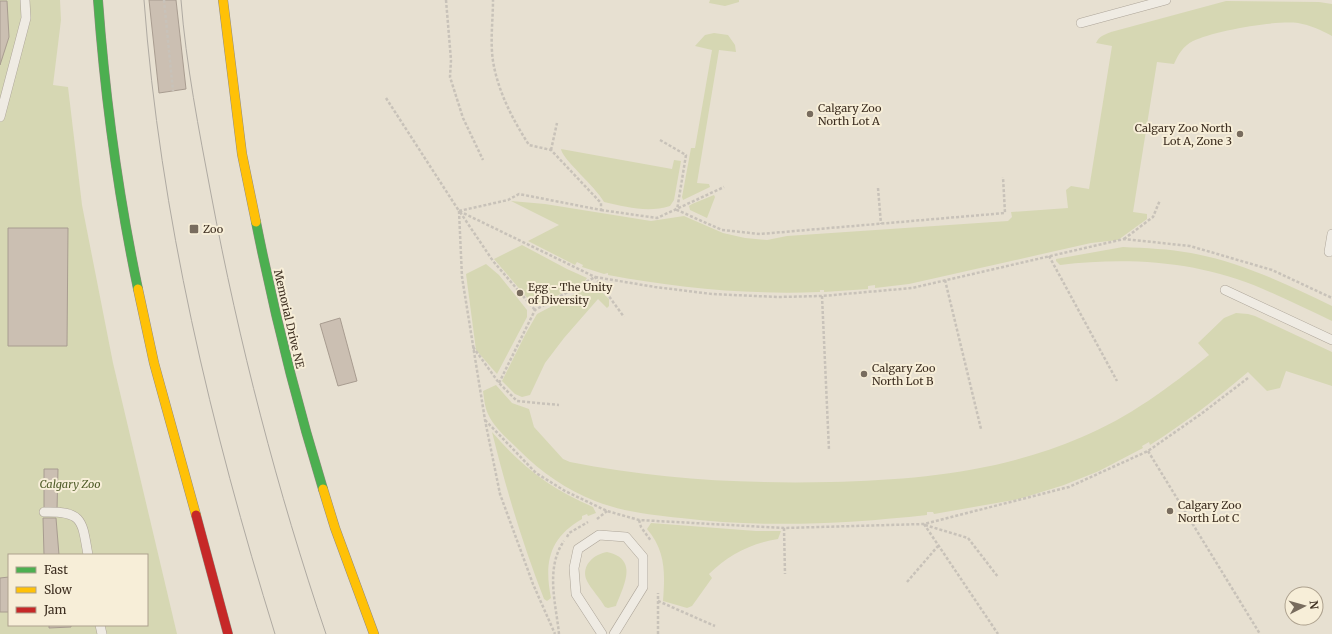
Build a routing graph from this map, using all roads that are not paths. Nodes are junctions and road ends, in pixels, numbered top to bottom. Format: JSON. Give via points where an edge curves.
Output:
{"nodes":[{"id":1,"x":25,"y":0,"type":"edge"},
{"id":2,"x":98,"y":0,"type":"edge"},
{"id":3,"x":223,"y":0,"type":"edge"},
{"id":4,"x":1166,"y":0,"type":"edge"},
{"id":5,"x":1081,"y":23,"type":"dead end"},
{"id":6,"x":0,"y":117,"type":"edge"},
{"id":7,"x":1332,"y":234,"type":"edge"},
{"id":8,"x":1329,"y":252,"type":"dead end"},
{"id":9,"x":1226,"y":290,"type":"dead end"},
{"id":10,"x":1332,"y":340,"type":"edge"},
{"id":11,"x":44,"y":512,"type":"dead end"},
{"id":12,"x":88,"y":554,"type":"edge"},
{"id":13,"x":228,"y":634,"type":"edge"},
{"id":14,"x":374,"y":634,"type":"edge"},
{"id":15,"x":602,"y":634,"type":"edge"},
{"id":16,"x":614,"y":634,"type":"edge"}],
"edges":[{"from":1,"to":6,"type":"lane","via":[[26,18]]},
{"from":2,"to":13,"type":"highway","via":[[102,52],[126,232],[154,363]]},
{"from":3,"to":14,"type":"highway","name":"Memorial Drive NE","via":[[242,154],[270,293],[307,437],[335,528]]},
{"from":4,"to":5,"type":"lane"},
{"from":7,"to":8,"type":"lane"},
{"from":9,"to":10,"type":"lane"},
{"from":11,"to":12,"type":"lane","via":[[64,512],[79,520],[84,527]]},
{"from":15,"to":16,"type":"lane","via":[[576,594],[574,568],[578,550],[599,535],[626,537],[643,557],[643,587]]}]}
